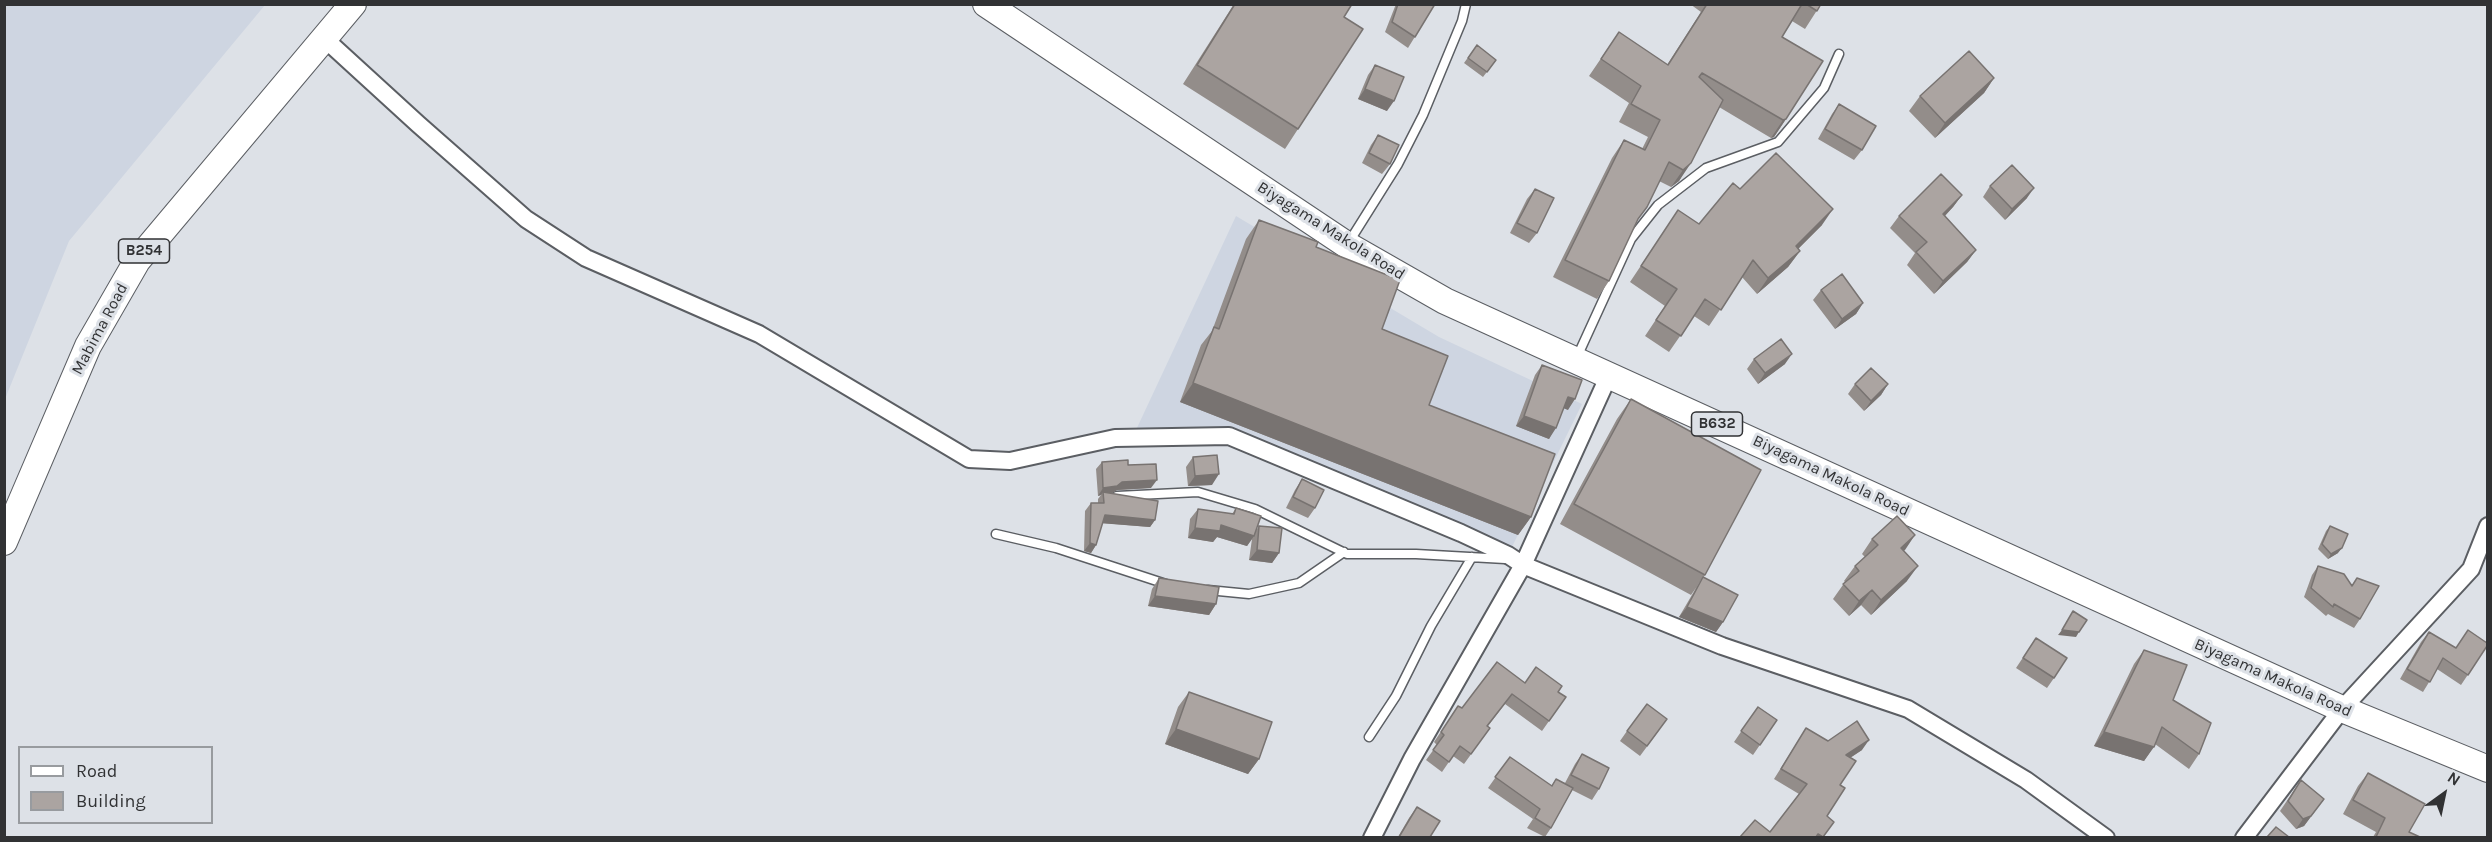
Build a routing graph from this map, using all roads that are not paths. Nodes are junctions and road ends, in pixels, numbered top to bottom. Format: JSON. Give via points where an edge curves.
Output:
{"nodes":[{"id":1,"x":353,"y":4,"type":"edge"},
{"id":2,"x":986,"y":4,"type":"edge"},
{"id":3,"x":1466,"y":4,"type":"edge"},
{"id":4,"x":325,"y":39,"type":"junction"},
{"id":5,"x":1839,"y":54,"type":"dead end"},
{"id":6,"x":1347,"y":245,"type":"junction"},
{"id":7,"x":1576,"y":360,"type":"junction"},
{"id":8,"x":1609,"y":375,"type":"junction"},
{"id":9,"x":1117,"y":496,"type":"edge"},
{"id":10,"x":2487,"y":526,"type":"edge"},
{"id":11,"x":996,"y":534,"type":"dead end"},
{"id":12,"x":4,"y":542,"type":"edge"},
{"id":13,"x":1344,"y":552,"type":"junction"},
{"id":14,"x":1472,"y":557,"type":"junction"},
{"id":15,"x":1519,"y":563,"type":"junction"},
{"id":16,"x":1177,"y":588,"type":"edge"},
{"id":17,"x":1198,"y":589,"type":"edge"},
{"id":18,"x":2342,"y":709,"type":"junction"},
{"id":19,"x":1370,"y":737,"type":"dead end"},
{"id":20,"x":2487,"y":769,"type":"edge"},
{"id":21,"x":1372,"y":837,"type":"edge"},
{"id":22,"x":2106,"y":837,"type":"edge"},
{"id":23,"x":2244,"y":837,"type":"edge"}],
"edges":[{"from":1,"to":4,"type":"main road","name":"Mabima Road","number":"B254"},
{"from":2,"to":6,"type":"main road","name":"Biyagama Makola Road","number":"B632"},
{"from":3,"to":6,"type":"lane","via":[[1423,115],[1398,164]]},
{"from":4,"to":12,"type":"main road","name":"Mabima Road","number":"B254","via":[[137,261],[87,346]]},
{"from":4,"to":15,"type":"street","via":[[526,219],[586,258],[759,334],[969,459],[1010,461],[1115,438],[1229,436],[1461,533]]},
{"from":5,"to":7,"type":"lane","via":[[1824,88],[1778,142],[1706,168],[1658,205],[1631,239]]},
{"from":6,"to":7,"type":"main road","name":"Biyagama Makola Road","number":"B632","via":[[1445,301]]},
{"from":7,"to":8,"type":"main road","name":"Biyagama Makola Road","number":"B632"},
{"from":8,"to":15,"type":"street"},
{"from":8,"to":18,"type":"main road","name":"Biyagama Makola Road","number":"B632"},
{"from":9,"to":13,"type":"lane","via":[[1198,492],[1255,509]]},
{"from":10,"to":18,"type":"street","via":[[2471,569]]},
{"from":11,"to":16,"type":"lane","via":[[1056,548]]},
{"from":13,"to":14,"type":"lane"},
{"from":13,"to":17,"type":"lane","via":[[1299,583],[1249,594]]},
{"from":14,"to":15,"type":"lane"},
{"from":14,"to":19,"type":"lane"},
{"from":15,"to":21,"type":"street"},
{"from":15,"to":22,"type":"street","via":[[1722,646],[1908,709],[2026,780]]},
{"from":18,"to":20,"type":"main road","name":"Biyagama Makola Road","number":"B632"},
{"from":18,"to":23,"type":"street"}]}
